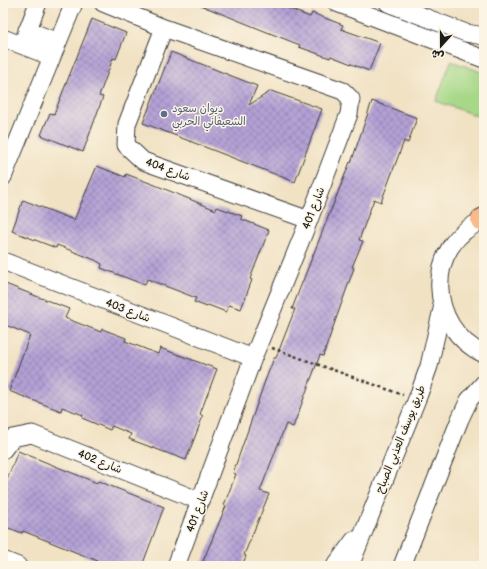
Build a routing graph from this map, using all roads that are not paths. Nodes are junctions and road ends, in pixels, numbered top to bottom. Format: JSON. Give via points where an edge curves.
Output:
{"nodes":[{"id":1,"x":38,"y":3,"type":"edge"},
{"id":2,"x":74,"y":3,"type":"edge"},
{"id":3,"x":103,"y":3,"type":"edge"},
{"id":4,"x":337,"y":3,"type":"edge"},
{"id":5,"x":388,"y":3,"type":"edge"},
{"id":6,"x":164,"y":28,"type":"junction"},
{"id":7,"x":484,"y":36,"type":"edge"},
{"id":8,"x":3,"y":38,"type":"edge"},
{"id":9,"x":25,"y":38,"type":"junction"},
{"id":10,"x":55,"y":49,"type":"junction"},
{"id":11,"x":484,"y":58,"type":"edge"},
{"id":12,"x":3,"y":177,"type":"edge"},
{"id":13,"x":309,"y":220,"type":"junction"},
{"id":14,"x":483,"y":220,"type":"edge"},
{"id":15,"x":3,"y":261,"type":"edge"},
{"id":16,"x":442,"y":309,"type":"junction"},
{"id":17,"x":256,"y":351,"type":"junction"},
{"id":18,"x":484,"y":354,"type":"edge"},
{"id":19,"x":484,"y":383,"type":"edge"},
{"id":20,"x":3,"y":450,"type":"edge"},
{"id":21,"x":432,"y":490,"type":"junction"},
{"id":22,"x":200,"y":502,"type":"junction"},
{"id":23,"x":363,"y":533,"type":"junction"},
{"id":24,"x":3,"y":560,"type":"edge"},
{"id":25,"x":18,"y":566,"type":"edge"},
{"id":26,"x":176,"y":566,"type":"edge"},
{"id":27,"x":335,"y":566,"type":"edge"},
{"id":28,"x":350,"y":566,"type":"edge"},
{"id":29,"x":362,"y":566,"type":"edge"},
{"id":30,"x":402,"y":566,"type":"edge"},
{"id":31,"x":411,"y":566,"type":"edge"}],
"edges":[{"from":1,"to":9,"type":"street"},
{"from":2,"to":10,"type":"street"},
{"from":3,"to":6,"type":"street","name":"شارع 401"},
{"from":4,"to":11,"type":"street"},
{"from":5,"to":7,"type":"street","via":[[466,33]]},
{"from":6,"to":13,"type":"street","name":"شارع 404","via":[[127,124],[126,145],[143,161]]},
{"from":6,"to":13,"type":"street","name":"شارع 401","via":[[343,91],[351,99],[349,114]]},
{"from":8,"to":9,"type":"street"},
{"from":9,"to":10,"type":"street"},
{"from":10,"to":12,"type":"street"},
{"from":13,"to":17,"type":"street","name":"شارع 401"},
{"from":14,"to":16,"type":"street","via":[[464,232],[450,248],[441,267],[439,288]]},
{"from":15,"to":17,"type":"street","name":"شارع 403"},
{"from":16,"to":18,"type":"street","via":[[454,332],[472,348]]},
{"from":16,"to":23,"type":"street","name":"طريق يوسف العذبي الصباح","via":[[429,366]]},
{"from":17,"to":22,"type":"street","name":"شارع 401"},
{"from":19,"to":21,"type":"street","via":[[469,400]]},
{"from":20,"to":22,"type":"street","name":"شارع 402","via":[[12,438],[32,434]]},
{"from":21,"to":30,"type":"street"},
{"from":21,"to":31,"type":"street"},
{"from":22,"to":26,"type":"street","name":"شارع 401"},
{"from":23,"to":27,"type":"street"},
{"from":23,"to":28,"type":"street","name":"طريق يوسف العذبي الصباح"},
{"from":23,"to":29,"type":"street"},
{"from":24,"to":25,"type":"street"}]}
